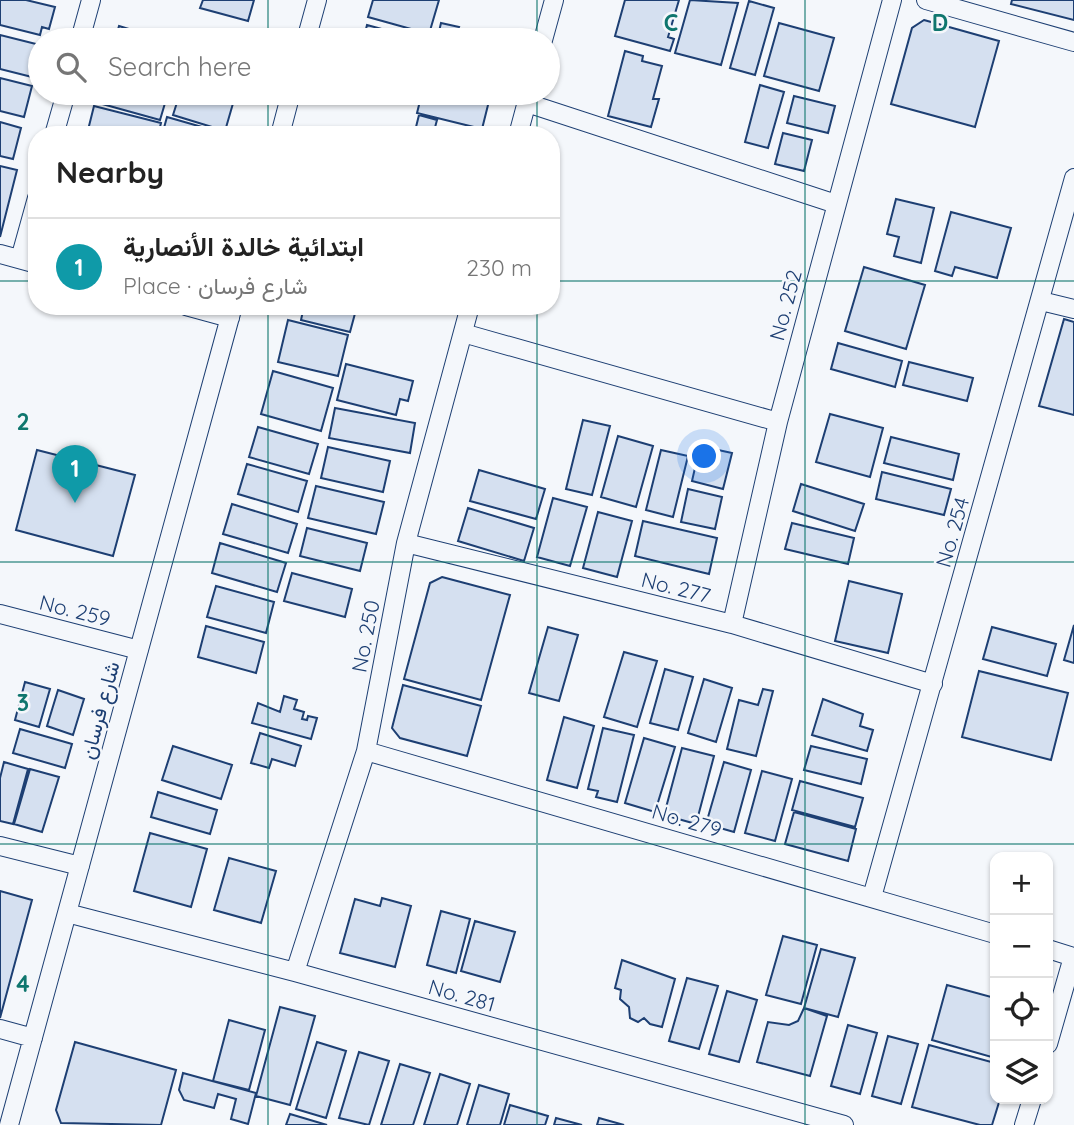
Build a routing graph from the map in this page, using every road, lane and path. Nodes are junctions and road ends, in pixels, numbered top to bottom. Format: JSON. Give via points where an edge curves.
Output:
{"nodes":[{"id":1,"x":91,"y":0,"type":"edge"},
{"id":2,"x":317,"y":0,"type":"edge"},
{"id":3,"x":554,"y":0,"type":"edge"},
{"id":4,"x":892,"y":0,"type":"edge"},
{"id":5,"x":926,"y":0,"type":"edge"},
{"id":6,"x":83,"y":28,"type":"edge"},
{"id":7,"x":309,"y":28,"type":"edge"},
{"id":8,"x":546,"y":28,"type":"edge"},
{"id":9,"x":1074,"y":42,"type":"edge"},
{"id":10,"x":63,"y":105,"type":"edge"},
{"id":11,"x":288,"y":105,"type":"edge"},
{"id":12,"x":526,"y":105,"type":"edge"},
{"id":13,"x":548,"y":105,"type":"edge"},
{"id":14,"x":57,"y":126,"type":"edge"},
{"id":15,"x":282,"y":126,"type":"edge"},
{"id":16,"x":520,"y":126,"type":"edge"},
{"id":17,"x":1074,"y":178,"type":"edge"},
{"id":18,"x":836,"y":204,"type":"junction"},
{"id":19,"x":0,"y":254,"type":"edge"},
{"id":20,"x":28,"y":262,"type":"edge"},
{"id":21,"x":1041,"y":301,"type":"junction"},
{"id":22,"x":1074,"y":309,"type":"edge"},
{"id":23,"x":230,"y":315,"type":"edge"},
{"id":24,"x":468,"y":315,"type":"edge"},
{"id":25,"x":463,"y":333,"type":"junction"},
{"id":26,"x":778,"y":422,"type":"junction"},
{"id":27,"x":406,"y":543,"type":"junction"},
{"id":28,"x":0,"y":614,"type":"edge"},
{"id":29,"x":732,"y":624,"type":"junction"},
{"id":30,"x":139,"y":650,"type":"junction"},
{"id":31,"x":933,"y":684,"type":"junction"},
{"id":32,"x":366,"y":751,"type":"junction"},
{"id":33,"x":0,"y":846,"type":"edge"},
{"id":34,"x":80,"y":866,"type":"junction"},
{"id":35,"x":872,"y":897,"type":"junction"},
{"id":36,"x":67,"y":914,"type":"junction"},
{"id":37,"x":990,"y":932,"type":"edge"},
{"id":38,"x":1053,"y":951,"type":"edge"},
{"id":39,"x":1073,"y":957,"type":"edge"},
{"id":40,"x":295,"y":972,"type":"junction"},
{"id":41,"x":0,"y":1029,"type":"edge"},
{"id":42,"x":33,"y":1038,"type":"junction"},
{"id":43,"x":1049,"y":1041,"type":"edge"},
{"id":44,"x":1030,"y":1104,"type":"edge"},
{"id":45,"x":822,"y":1122,"type":"edge"},
{"id":46,"x":9,"y":1125,"type":"edge"},
{"id":47,"x":844,"y":1125,"type":"edge"},
{"id":48,"x":1024,"y":1125,"type":"edge"}],
"edges":[{"from":1,"to":6,"type":"street"},
{"from":2,"to":7,"type":"street"},
{"from":3,"to":8,"type":"street"},
{"from":4,"to":18,"type":"street","name":"No. 252"},
{"from":5,"to":9,"type":"street"},
{"from":10,"to":14,"type":"street"},
{"from":11,"to":15,"type":"street"},
{"from":12,"to":16,"type":"street"},
{"from":13,"to":18,"type":"street"},
{"from":17,"to":21,"type":"street","name":"No. 254"},
{"from":18,"to":26,"type":"street","name":"No. 252"},
{"from":19,"to":20,"type":"street"},
{"from":21,"to":22,"type":"street"},
{"from":21,"to":31,"type":"street","name":"No. 254"},
{"from":23,"to":30,"type":"street","name":"شارع فرسان"},
{"from":24,"to":25,"type":"street","name":"No. 250"},
{"from":25,"to":26,"type":"street"},
{"from":25,"to":27,"type":"street","name":"No. 250"},
{"from":26,"to":29,"type":"street","name":"No. 252"},
{"from":27,"to":29,"type":"street","name":"No. 277"},
{"from":27,"to":32,"type":"street","name":"No. 250"},
{"from":28,"to":30,"type":"street","name":"No. 259"},
{"from":29,"to":31,"type":"street","name":"No. 277"},
{"from":30,"to":34,"type":"street","name":"شارع فرسان"},
{"from":31,"to":35,"type":"street","name":"No. 254"},
{"from":32,"to":35,"type":"street","name":"No. 279"},
{"from":32,"to":40,"type":"street","name":"No. 250"},
{"from":33,"to":34,"type":"street"},
{"from":34,"to":36,"type":"street","name":"شارع فرسان"},
{"from":35,"to":37,"type":"street","name":"No. 279"},
{"from":36,"to":40,"type":"street","name":"No. 281"},
{"from":36,"to":42,"type":"street","name":"شارع فرسان"},
{"from":38,"to":39,"type":"street"},
{"from":39,"to":43,"type":"street"},
{"from":40,"to":45,"type":"street","name":"No. 281"},
{"from":41,"to":42,"type":"street"},
{"from":42,"to":46,"type":"street","name":"شارع فرسان"},
{"from":44,"to":48,"type":"street"},
{"from":45,"to":47,"type":"street","name":"No. 281"}]}
